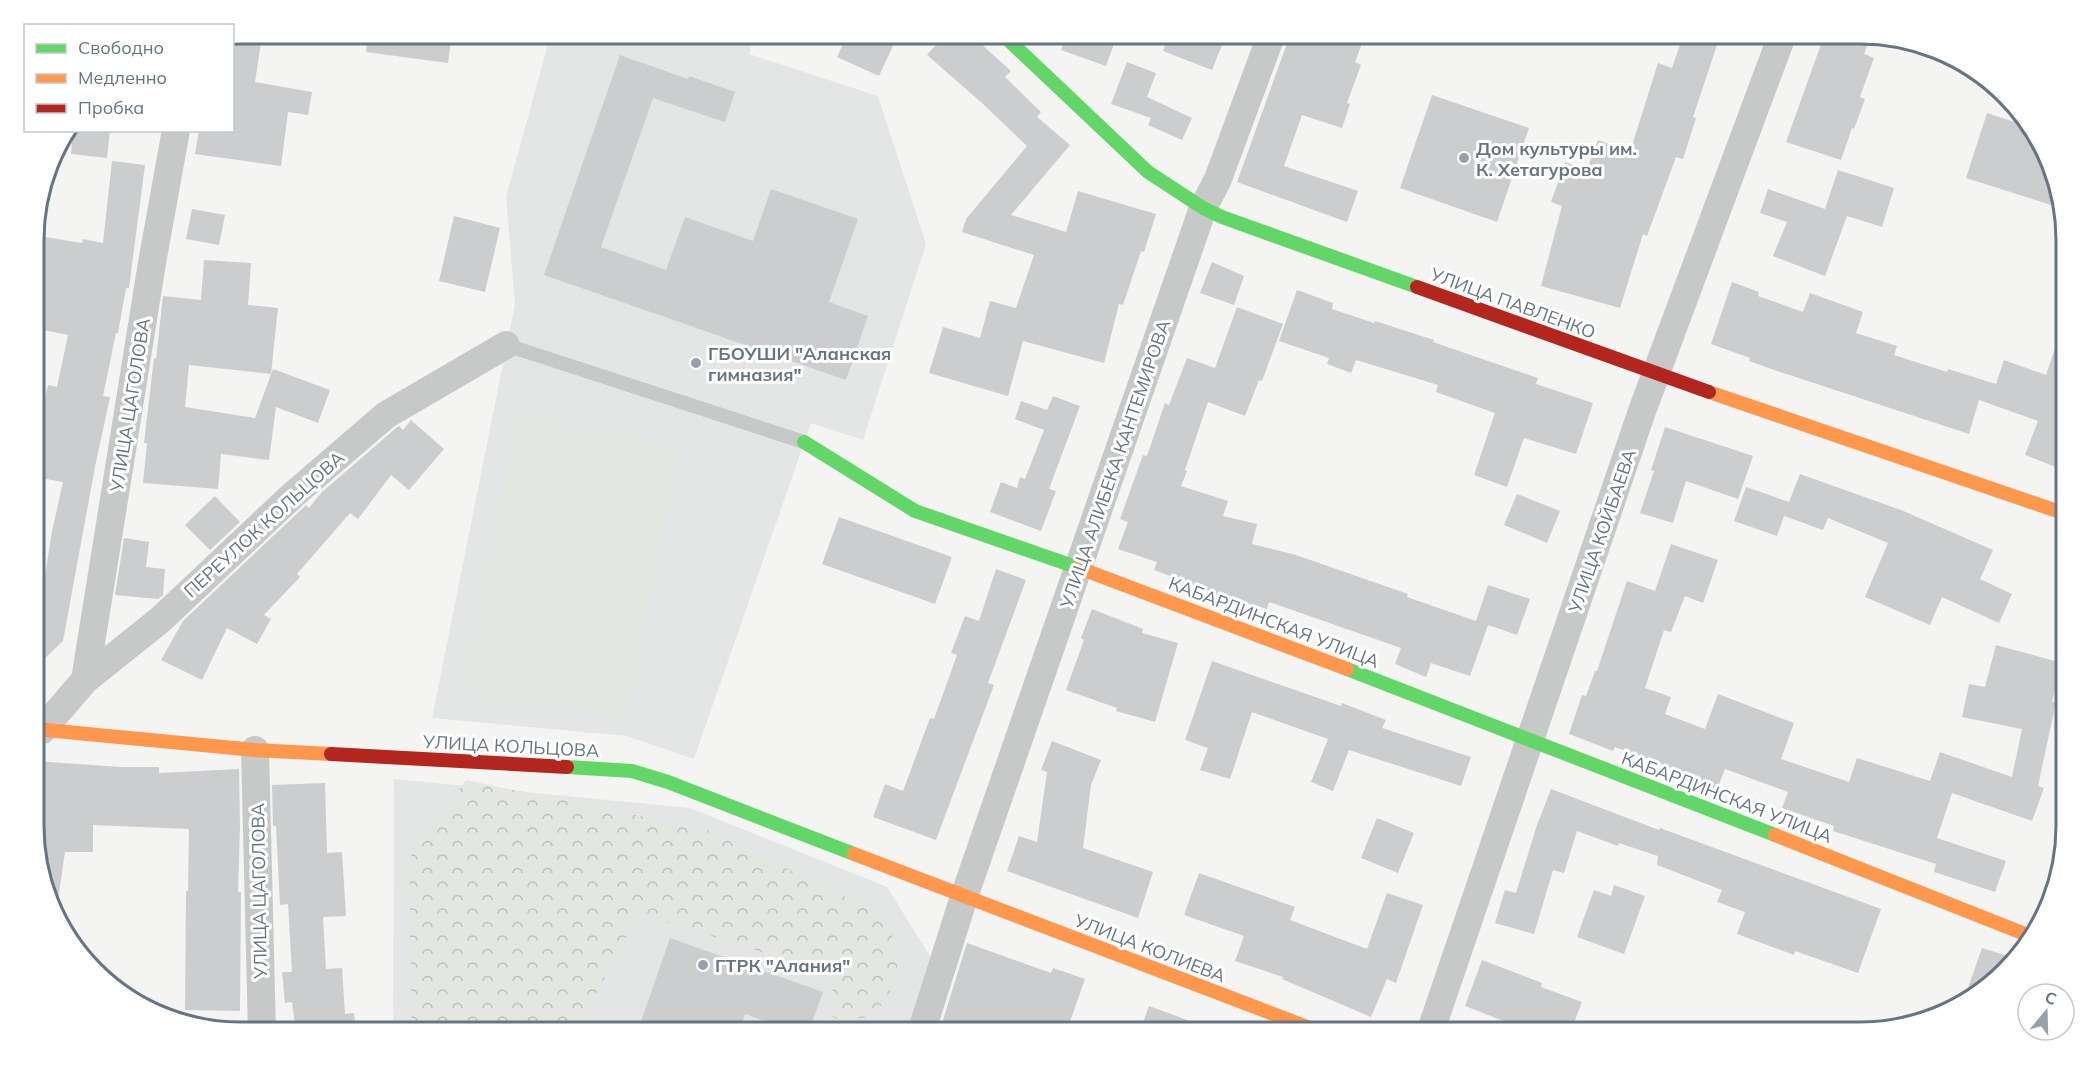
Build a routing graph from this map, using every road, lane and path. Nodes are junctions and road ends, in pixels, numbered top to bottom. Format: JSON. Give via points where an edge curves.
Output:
{"nodes":[{"id":1,"x":1013,"y":44,"type":"edge"},
{"id":2,"x":1268,"y":44,"type":"edge"},
{"id":3,"x":1779,"y":44,"type":"edge"},
{"id":4,"x":176,"y":132,"type":"edge"},
{"id":5,"x":1203,"y":208,"type":"junction"},
{"id":6,"x":506,"y":345,"type":"joint"},
{"id":7,"x":1658,"y":374,"type":"junction"},
{"id":8,"x":804,"y":442,"type":"joint"},
{"id":9,"x":2056,"y":511,"type":"edge"},
{"id":10,"x":1079,"y":568,"type":"junction"},
{"id":11,"x":85,"y":680,"type":"junction"},
{"id":12,"x":44,"y":724,"type":"edge"},
{"id":13,"x":44,"y":731,"type":"edge"},
{"id":14,"x":1531,"y":739,"type":"junction"},
{"id":15,"x":255,"y":750,"type":"junction"},
{"id":16,"x":964,"y":897,"type":"junction"},
{"id":17,"x":2025,"y":934,"type":"edge"},
{"id":18,"x":262,"y":1022,"type":"edge"},
{"id":19,"x":924,"y":1022,"type":"edge"},
{"id":20,"x":1294,"y":1022,"type":"edge"},
{"id":21,"x":1434,"y":1022,"type":"edge"}],
"edges":[{"from":1,"to":5,"type":"street","name":"УЛИЦА ПАВЛЕНКО","via":[[1148,172]]},
{"from":2,"to":5,"type":"street","name":"УЛИЦА АЛИБЕКА КАНТЕМИРОВА","via":[[1218,179]]},
{"from":3,"to":7,"type":"street","name":"УЛИЦА КОЙБАЕВА"},
{"from":4,"to":11,"type":"street","name":"УЛИЦА ЦАГОЛОВА"},
{"from":5,"to":7,"type":"street","name":"УЛИЦА ПАВЛЕНКО"},
{"from":5,"to":10,"type":"street","name":"УЛИЦА АЛИБЕКА КАНТЕМИРОВА"},
{"from":6,"to":8,"type":"lane","name":"КАБАРДИНСКАЯ УЛИЦА"},
{"from":6,"to":11,"type":"street","name":"ПЕРЕУЛОК КОЛЬЦОВА","via":[[386,415],[293,495],[160,620]]},
{"from":7,"to":9,"type":"street","name":"УЛИЦА ПАВЛЕНКО"},
{"from":7,"to":14,"type":"street","name":"УЛИЦА КОЙБАЕВА"},
{"from":8,"to":10,"type":"street","name":"КАБАРДИНСКАЯ УЛИЦА","via":[[915,511]]},
{"from":10,"to":14,"type":"street","name":"КАБАРДИНСКАЯ УЛИЦА"},
{"from":10,"to":16,"type":"street","name":"УЛИЦА АЛИБЕКА КАНТЕМИРОВА"},
{"from":11,"to":12,"type":"street","name":"ПЕРЕУЛОК КОЛЬЦОВА"},
{"from":13,"to":15,"type":"street","name":"УЛИЦА КОЛЬЦОВА"},
{"from":14,"to":17,"type":"street","name":"КАБАРДИНСКАЯ УЛИЦА"},
{"from":14,"to":21,"type":"street","name":"УЛИЦА КОЙБАЕВА"},
{"from":15,"to":16,"type":"street","name":"УЛИЦА КОЛЬЦОВА","via":[[632,771]]},
{"from":15,"to":18,"type":"street","name":"УЛИЦА ЦАГОЛОВА"},
{"from":16,"to":19,"type":"street","name":"УЛИЦА АЛИБЕКА КАНТЕМИРОВА"},
{"from":16,"to":20,"type":"street","name":"УЛИЦА КОЛИЕВА"}]}
